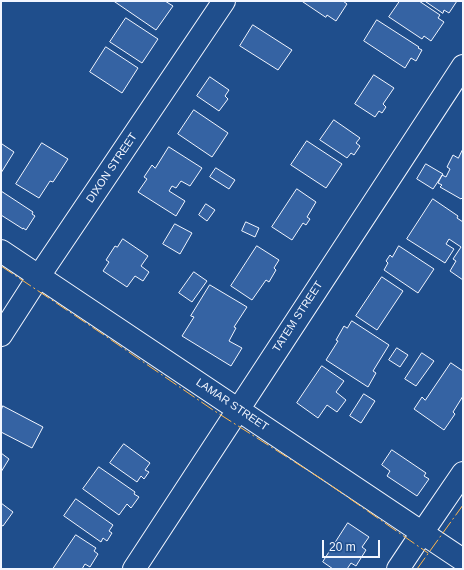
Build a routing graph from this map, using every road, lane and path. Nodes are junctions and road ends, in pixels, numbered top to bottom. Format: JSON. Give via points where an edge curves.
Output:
{"nodes":[{"id":1,"x":224,"y":1,"type":"edge"},
{"id":2,"x":463,"y":66,"type":"edge"},
{"id":3,"x":1,"y":251,"type":"edge"},
{"id":4,"x":39,"y":276,"type":"junction"},
{"id":5,"x":1,"y":335,"type":"edge"},
{"id":6,"x":238,"y":409,"type":"junction"},
{"id":7,"x":463,"y":473,"type":"edge"},
{"id":8,"x":422,"y":533,"type":"junction"},
{"id":9,"x":463,"y":560,"type":"edge"},
{"id":10,"x":134,"y":569,"type":"edge"},
{"id":11,"x":398,"y":569,"type":"edge"}],
"edges":[{"from":1,"to":4,"type":"street","name":"DIXON STREET"},
{"from":2,"to":6,"type":"street","name":"TATEM STREET"},
{"from":3,"to":4,"type":"street","name":"LAMAR STREET"},
{"from":4,"to":5,"type":"street","name":"DIXON STREET"},
{"from":4,"to":6,"type":"street","name":"LAMAR STREET"},
{"from":6,"to":8,"type":"street","name":"LAMAR STREET"},
{"from":6,"to":10,"type":"street","name":"TATEM STREET"},
{"from":7,"to":8,"type":"street"},
{"from":8,"to":9,"type":"street","name":"LAMAR STREET"},
{"from":8,"to":11,"type":"street"}]}
